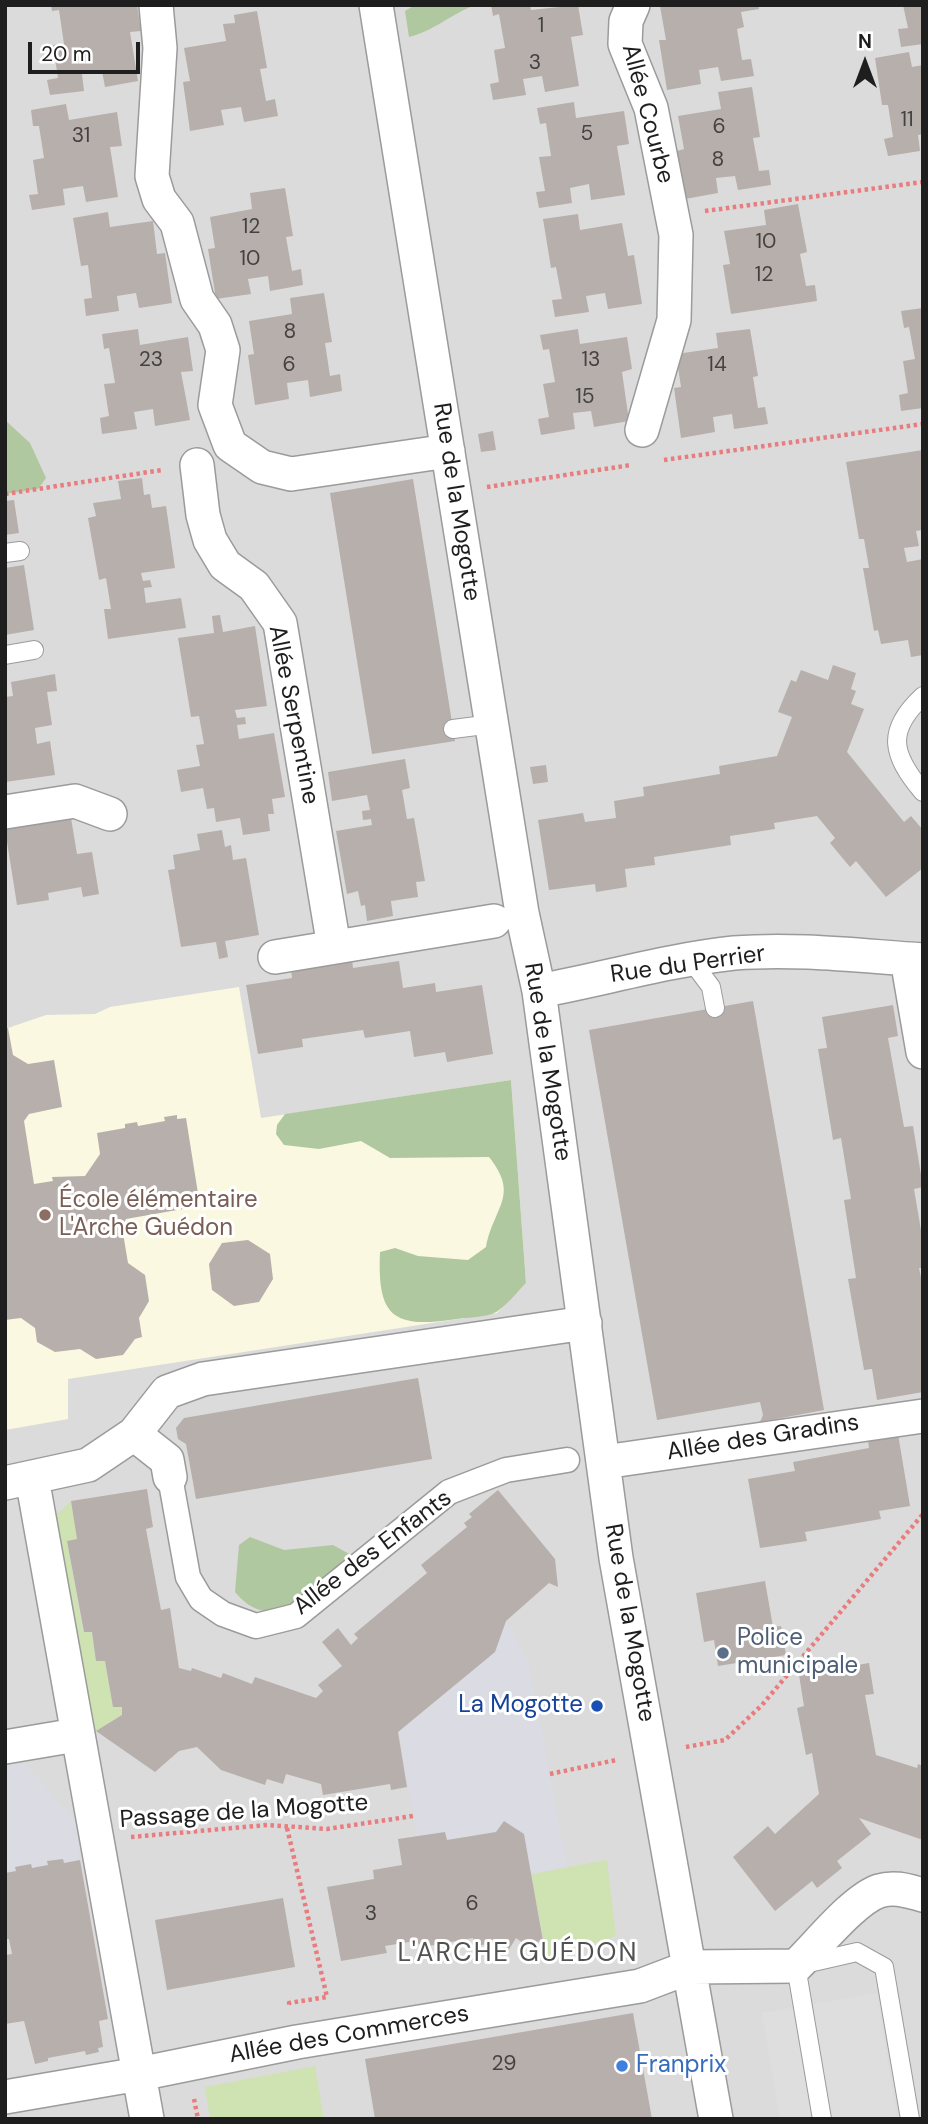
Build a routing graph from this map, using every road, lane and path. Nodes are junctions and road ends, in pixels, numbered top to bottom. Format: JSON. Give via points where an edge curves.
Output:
{"nodes":[{"id":1,"x":156,"y":5,"type":"edge"},
{"id":2,"x":376,"y":5,"type":"edge"},
{"id":3,"x":633,"y":5,"type":"edge"},
{"id":4,"x":923,"y":182,"type":"edge"},
{"id":5,"x":673,"y":216,"type":"junction"},
{"id":6,"x":923,"y":424,"type":"edge"},
{"id":7,"x":642,"y":430,"type":"dead end"},
{"id":8,"x":448,"y":451,"type":"junction"},
{"id":9,"x":657,"y":461,"type":"dead end"},
{"id":10,"x":644,"y":463,"type":"dead end"},
{"id":11,"x":197,"y":464,"type":"joint"},
{"id":12,"x":486,"y":487,"type":"dead end"},
{"id":13,"x":5,"y":494,"type":"edge"},
{"id":14,"x":34,"y":650,"type":"dead end"},
{"id":15,"x":5,"y":655,"type":"edge"},
{"id":16,"x":923,"y":696,"type":"edge"},
{"id":17,"x":492,"y":724,"type":"junction"},
{"id":18,"x":453,"y":729,"type":"dead end"},
{"id":19,"x":923,"y":792,"type":"edge"},
{"id":20,"x":5,"y":812,"type":"edge"},
{"id":21,"x":110,"y":814,"type":"dead end"},
{"id":22,"x":494,"y":921,"type":"dead end"},
{"id":23,"x":334,"y":947,"type":"junction"},
{"id":24,"x":275,"y":957,"type":"dead end"},
{"id":25,"x":691,"y":960,"type":"junction"},
{"id":26,"x":915,"y":960,"type":"edge"},
{"id":27,"x":539,"y":991,"type":"junction"},
{"id":28,"x":715,"y":1008,"type":"dead end"},
{"id":29,"x":923,"y":1052,"type":"edge"},
{"id":30,"x":584,"y":1323,"type":"junction"},
{"id":31,"x":923,"y":1416,"type":"edge"},
{"id":32,"x":134,"y":1434,"type":"junction"},
{"id":33,"x":567,"y":1460,"type":"dead end"},
{"id":34,"x":604,"y":1462,"type":"junction"},
{"id":35,"x":170,"y":1476,"type":"joint"},
{"id":36,"x":18,"y":1480,"type":"edge"},
{"id":37,"x":923,"y":1514,"type":"edge"},
{"id":38,"x":76,"y":1735,"type":"junction"},
{"id":39,"x":686,"y":1747,"type":"dead end"},
{"id":40,"x":5,"y":1748,"type":"edge"},
{"id":41,"x":616,"y":1760,"type":"dead end"},
{"id":42,"x":550,"y":1774,"type":"dead end"},
{"id":43,"x":413,"y":1816,"type":"dead end"},
{"id":44,"x":287,"y":1828,"type":"junction"},
{"id":45,"x":98,"y":1840,"type":"junction"},
{"id":46,"x":923,"y":1895,"type":"edge"},
{"id":47,"x":796,"y":1966,"type":"junction"},
{"id":48,"x":690,"y":1967,"type":"junction"},
{"id":49,"x":297,"y":2042,"type":"junction"},
{"id":50,"x":139,"y":2074,"type":"junction"},
{"id":51,"x":5,"y":2097,"type":"edge"},
{"id":52,"x":147,"y":2119,"type":"edge"},
{"id":53,"x":716,"y":2119,"type":"edge"},
{"id":54,"x":822,"y":2119,"type":"edge"},
{"id":55,"x":910,"y":2119,"type":"edge"}],
"edges":[{"from":1,"to":8,"type":"street","via":[[160,48],[152,176],[159,199],[177,223],[197,299],[215,326],[223,350],[215,405],[230,445],[262,467],[291,474]]},
{"from":2,"to":8,"type":"street","name":"Rue de la Mogotte"},
{"from":3,"to":5,"type":"street","name":"Allée Courbe","via":[[626,21],[625,44],[651,108]]},
{"from":4,"to":5,"type":"path"},
{"from":5,"to":7,"type":"street","name":"Allée Courbe","via":[[674,320]]},
{"from":6,"to":9,"type":"path"},
{"from":8,"to":17,"type":"street","name":"Rue de la Mogotte"},
{"from":10,"to":12,"type":"path"},
{"from":11,"to":13,"type":"path"},
{"from":11,"to":23,"type":"street","name":"Allée Serpentine","via":[[210,540],[225,565],[254,586],[280,623]]},
{"from":14,"to":15,"type":"lane"},
{"from":16,"to":19,"type":"lane","via":[[903,716],[897,743],[899,758]]},
{"from":17,"to":18,"type":"lane"},
{"from":17,"to":27,"type":"street","name":"Rue de la Mogotte"},
{"from":20,"to":21,"type":"street","via":[[75,801]]},
{"from":22,"to":23,"type":"street"},
{"from":23,"to":24,"type":"street"},
{"from":25,"to":26,"type":"street","name":"Rue du Perrier","via":[[768,952]]},
{"from":25,"to":27,"type":"street","name":"Rue du Perrier"},
{"from":25,"to":28,"type":"lane","via":[[711,987]]},
{"from":26,"to":29,"type":"street"},
{"from":27,"to":30,"type":"street","name":"Rue de la Mogotte"},
{"from":30,"to":32,"type":"street","via":[[204,1380],[167,1392]]},
{"from":30,"to":34,"type":"street","name":"Rue de la Mogotte"},
{"from":31,"to":34,"type":"street","name":"Allée des Gradins"},
{"from":32,"to":35,"type":"street","name":"Allée des Enfants","via":[[167,1460]]},
{"from":32,"to":36,"type":"street","via":[[88,1465]]},
{"from":33,"to":35,"type":"street","name":"Allée des Enfants","via":[[506,1470],[450,1492],[296,1616],[256,1626],[223,1614],[201,1599],[188,1577]]},
{"from":34,"to":48,"type":"street","name":"Rue de la Mogotte","via":[[616,1558]]},
{"from":36,"to":38,"type":"street"},
{"from":37,"to":39,"type":"path","via":[[762,1705],[725,1740]]},
{"from":38,"to":40,"type":"street"},
{"from":38,"to":45,"type":"street"},
{"from":41,"to":42,"type":"path"},
{"from":43,"to":44,"type":"path","name":"Passage de la Mogotte","via":[[327,1829]]},
{"from":44,"to":45,"type":"path","name":"Passage de la Mogotte","via":[[267,1825]]},
{"from":44,"to":49,"type":"path","via":[[327,1997],[289,2003]]},
{"from":45,"to":50,"type":"street"},
{"from":46,"to":47,"type":"street","via":[[905,1889],[877,1892]]},
{"from":47,"to":48,"type":"street"},
{"from":47,"to":54,"type":"lane"},
{"from":47,"to":55,"type":"lane","via":[[857,1952],[884,1967]]},
{"from":48,"to":49,"type":"street","name":"Allée des Commerces","via":[[640,1986]]},
{"from":48,"to":53,"type":"street","name":"Rue de la Mogotte"},
{"from":49,"to":50,"type":"street","name":"Allée des Commerces"},
{"from":50,"to":51,"type":"street","name":"Allée des Commerces"},
{"from":50,"to":52,"type":"street"}]}
